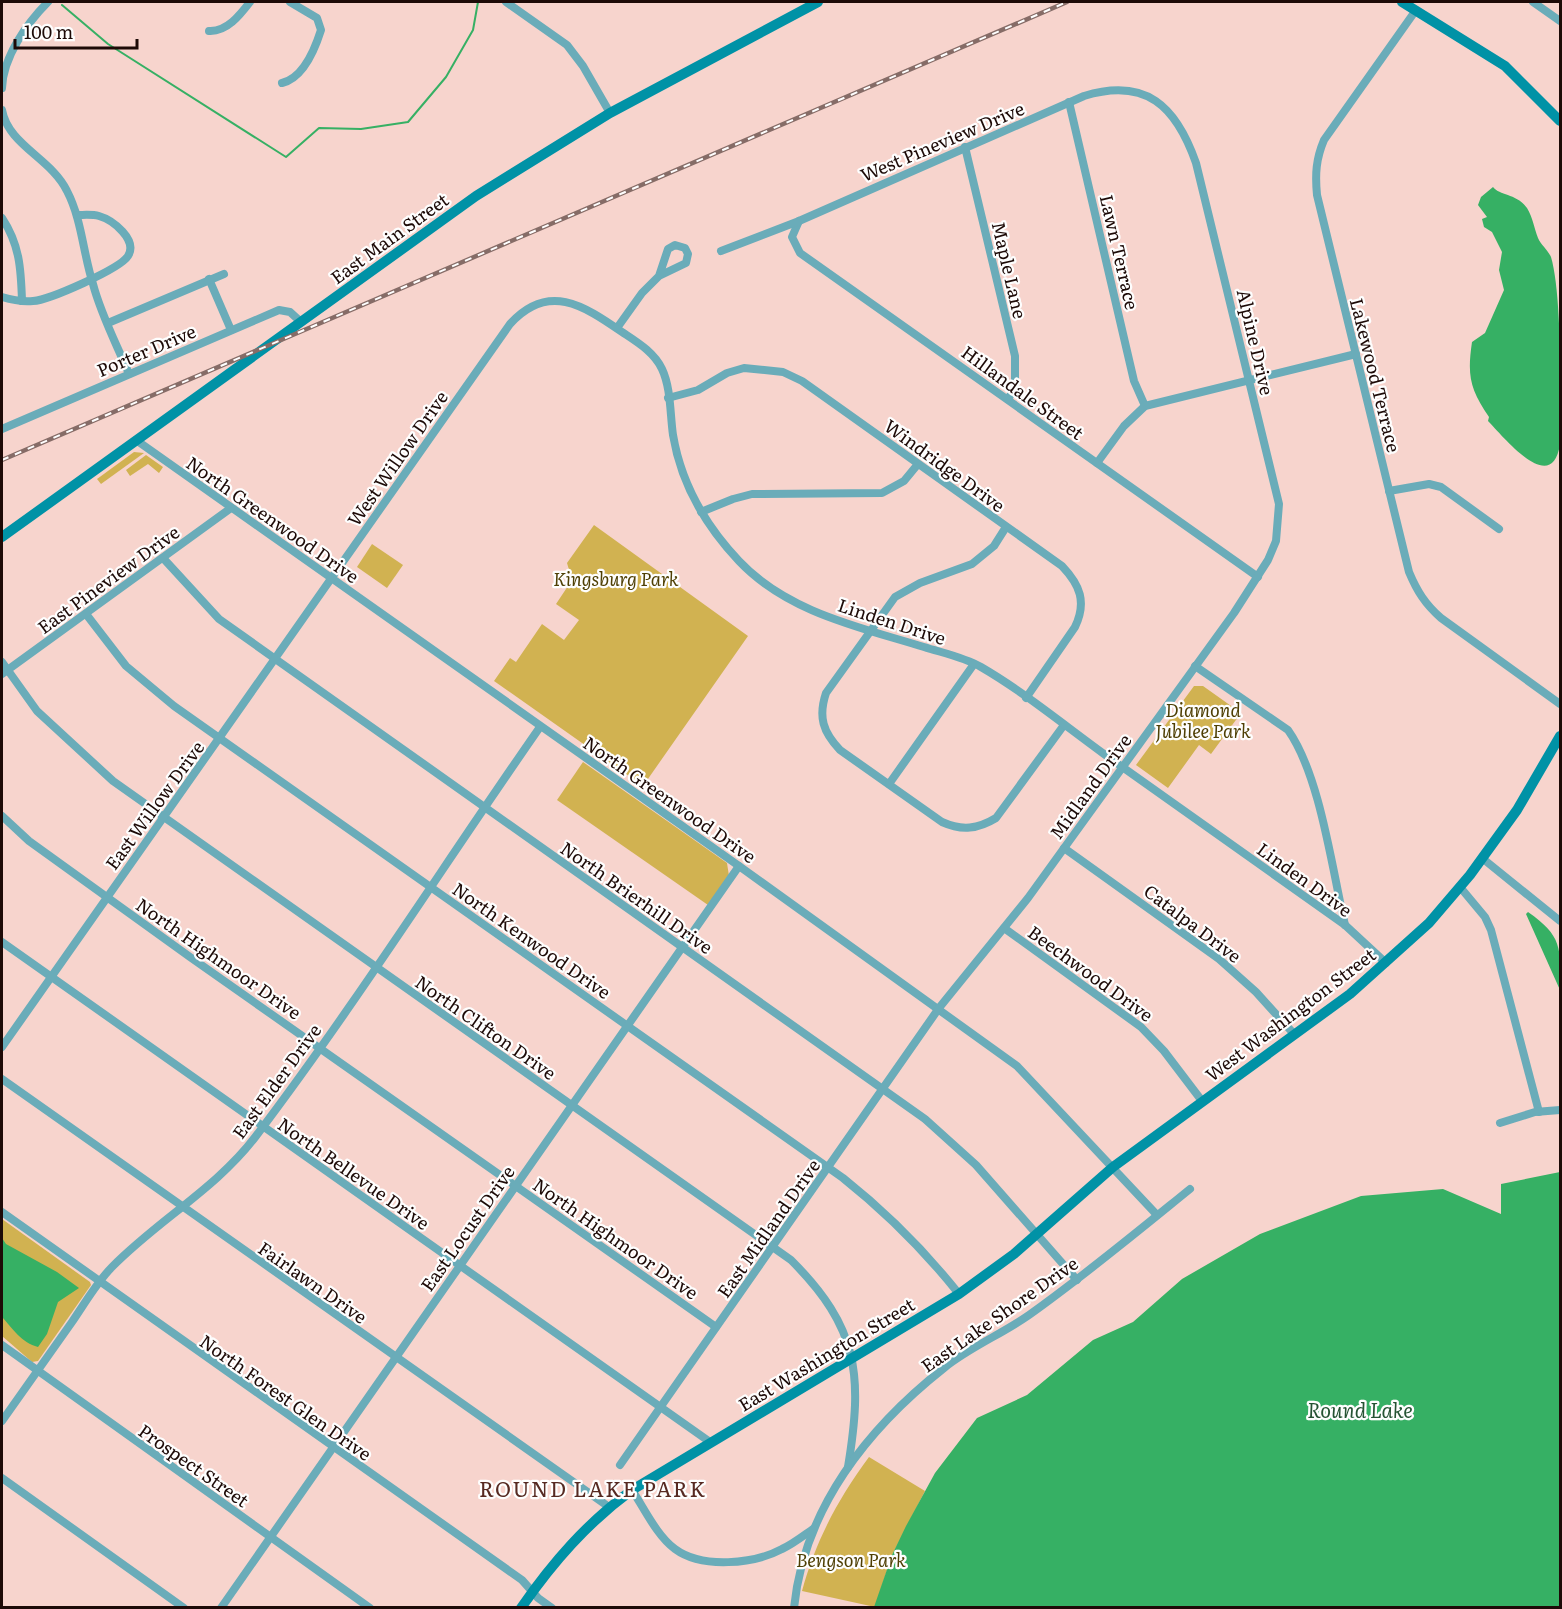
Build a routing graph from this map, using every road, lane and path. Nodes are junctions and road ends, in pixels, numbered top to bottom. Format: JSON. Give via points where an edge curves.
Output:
{"nodes":[{"id":1,"x":48,"y":2,"type":"edge"},
{"id":2,"x":250,"y":2,"type":"edge"},
{"id":3,"x":290,"y":2,"type":"edge"},
{"id":4,"x":506,"y":2,"type":"edge"},
{"id":5,"x":818,"y":2,"type":"edge"},
{"id":6,"x":1402,"y":2,"type":"edge"},
{"id":7,"x":1533,"y":2,"type":"edge"},
{"id":8,"x":1416,"y":10,"type":"junction"},
{"id":9,"x":1560,"y":21,"type":"edge"},
{"id":10,"x":209,"y":31,"type":"dead end"},
{"id":11,"x":282,"y":83,"type":"dead end"},
{"id":12,"x":2,"y":88,"type":"edge"},
{"id":13,"x":1070,"y":102,"type":"junction"},
{"id":14,"x":2,"y":110,"type":"edge"},
{"id":15,"x":610,"y":113,"type":"junction"},
{"id":16,"x":1173,"y":116,"type":"joint"},
{"id":17,"x":1560,"y":121,"type":"edge"},
{"id":18,"x":964,"y":147,"type":"junction"},
{"id":19,"x":76,"y":215,"type":"junction"},
{"id":20,"x":2,"y":218,"type":"edge"},
{"id":21,"x":799,"y":221,"type":"junction"},
{"id":22,"x":721,"y":251,"type":"dead end"},
{"id":23,"x":224,"y":274,"type":"dead end"},
{"id":24,"x":659,"y":276,"type":"junction"},
{"id":25,"x":91,"y":279,"type":"junction"},
{"id":26,"x":205,"y":281,"type":"junction"},
{"id":27,"x":2,"y":297,"type":"edge"},
{"id":28,"x":22,"y":301,"type":"junction"},
{"id":29,"x":302,"y":322,"type":"junction"},
{"id":30,"x":108,"y":323,"type":"junction"},
{"id":31,"x":616,"y":328,"type":"junction"},
{"id":32,"x":231,"y":330,"type":"junction"},
{"id":33,"x":1356,"y":354,"type":"junction"},
{"id":34,"x":488,"y":355,"type":"joint"},
{"id":35,"x":129,"y":374,"type":"junction"},
{"id":36,"x":1250,"y":380,"type":"junction"},
{"id":37,"x":668,"y":398,"type":"junction"},
{"id":38,"x":1008,"y":399,"type":"junction"},
{"id":39,"x":1145,"y":406,"type":"junction"},
{"id":40,"x":2,"y":429,"type":"edge"},
{"id":41,"x":136,"y":440,"type":"junction"},
{"id":42,"x":1097,"y":463,"type":"junction"},
{"id":43,"x":918,"y":464,"type":"junction"},
{"id":44,"x":1389,"y":491,"type":"junction"},
{"id":45,"x":231,"y":508,"type":"junction"},
{"id":46,"x":701,"y":512,"type":"junction"},
{"id":47,"x":1006,"y":527,"type":"junction"},
{"id":48,"x":1499,"y":529,"type":"dead end"},
{"id":49,"x":2,"y":537,"type":"edge"},
{"id":50,"x":163,"y":558,"type":"junction"},
{"id":51,"x":1258,"y":577,"type":"junction"},
{"id":52,"x":330,"y":579,"type":"junction"},
{"id":53,"x":86,"y":614,"type":"junction"},
{"id":54,"x":870,"y":630,"type":"junction"},
{"id":55,"x":275,"y":658,"type":"junction"},
{"id":56,"x":2,"y":662,"type":"edge"},
{"id":57,"x":974,"y":664,"type":"junction"},
{"id":58,"x":1195,"y":666,"type":"junction"},
{"id":59,"x":4,"y":672,"type":"edge"},
{"id":60,"x":1026,"y":698,"type":"junction"},
{"id":61,"x":1560,"y":704,"type":"edge"},
{"id":62,"x":1064,"y":725,"type":"junction"},
{"id":63,"x":540,"y":727,"type":"junction"},
{"id":64,"x":1560,"y":736,"type":"edge"},
{"id":65,"x":221,"y":737,"type":"junction"},
{"id":66,"x":1122,"y":766,"type":"junction"},
{"id":67,"x":889,"y":784,"type":"junction"},
{"id":68,"x":484,"y":807,"type":"junction"},
{"id":69,"x":2,"y":816,"type":"edge"},
{"id":70,"x":163,"y":817,"type":"junction"},
{"id":71,"x":1064,"y":848,"type":"junction"},
{"id":72,"x":1482,"y":858,"type":"junction"},
{"id":73,"x":739,"y":866,"type":"junction"},
{"id":74,"x":429,"y":886,"type":"junction"},
{"id":75,"x":1460,"y":886,"type":"junction"},
{"id":76,"x":107,"y":897,"type":"junction"},
{"id":77,"x":1560,"y":921,"type":"edge"},
{"id":78,"x":1345,"y":925,"type":"junction"},
{"id":79,"x":1004,"y":928,"type":"junction"},
{"id":80,"x":2,"y":942,"type":"edge"},
{"id":81,"x":682,"y":948,"type":"junction"},
{"id":82,"x":1386,"y":963,"type":"junction"},
{"id":83,"x":375,"y":966,"type":"junction"},
{"id":84,"x":51,"y":977,"type":"junction"},
{"id":85,"x":939,"y":1008,"type":"junction"},
{"id":86,"x":627,"y":1026,"type":"junction"},
{"id":87,"x":1294,"y":1034,"type":"junction"},
{"id":88,"x":2,"y":1047,"type":"edge"},
{"id":89,"x":319,"y":1048,"type":"junction"},
{"id":90,"x":2,"y":1079,"type":"edge"},
{"id":91,"x":883,"y":1090,"type":"junction"},
{"id":92,"x":1202,"y":1101,"type":"junction"},
{"id":93,"x":572,"y":1106,"type":"junction"},
{"id":94,"x":1560,"y":1110,"type":"edge"},
{"id":95,"x":1539,"y":1112,"type":"junction"},
{"id":96,"x":1500,"y":1123,"type":"dead end"},
{"id":97,"x":262,"y":1127,"type":"junction"},
{"id":98,"x":1156,"y":1135,"type":"joint"},
{"id":99,"x":1113,"y":1167,"type":"junction"},
{"id":100,"x":828,"y":1168,"type":"junction"},
{"id":101,"x":515,"y":1186,"type":"junction"},
{"id":102,"x":1190,"y":1189,"type":"dead end"},
{"id":103,"x":181,"y":1207,"type":"junction"},
{"id":104,"x":2,"y":1212,"type":"edge"},
{"id":105,"x":1157,"y":1215,"type":"junction"},
{"id":106,"x":1037,"y":1234,"type":"junction"},
{"id":107,"x":773,"y":1247,"type":"junction"},
{"id":108,"x":459,"y":1266,"type":"junction"},
{"id":109,"x":1077,"y":1280,"type":"junction"},
{"id":110,"x":99,"y":1282,"type":"junction"},
{"id":111,"x":959,"y":1294,"type":"junction"},
{"id":112,"x":716,"y":1327,"type":"junction"},
{"id":113,"x":2,"y":1345,"type":"edge"},
{"id":114,"x":395,"y":1357,"type":"junction"},
{"id":115,"x":852,"y":1358,"type":"junction"},
{"id":116,"x":37,"y":1372,"type":"junction"},
{"id":117,"x":661,"y":1406,"type":"junction"},
{"id":118,"x":2,"y":1421,"type":"edge"},
{"id":119,"x":710,"y":1442,"type":"junction"},
{"id":120,"x":332,"y":1448,"type":"junction"},
{"id":121,"x":620,"y":1465,"type":"dead end"},
{"id":122,"x":848,"y":1467,"type":"junction"},
{"id":123,"x":2,"y":1478,"type":"edge"},
{"id":124,"x":632,"y":1490,"type":"junction"},
{"id":125,"x":609,"y":1507,"type":"junction"},
{"id":126,"x":813,"y":1529,"type":"junction"},
{"id":127,"x":270,"y":1536,"type":"junction"},
{"id":128,"x":532,"y":1592,"type":"junction"},
{"id":129,"x":184,"y":1608,"type":"edge"},
{"id":130,"x":221,"y":1608,"type":"edge"},
{"id":131,"x":370,"y":1608,"type":"edge"},
{"id":132,"x":521,"y":1608,"type":"edge"},
{"id":133,"x":552,"y":1608,"type":"edge"},
{"id":134,"x":794,"y":1608,"type":"edge"}],
"edges":[{"from":1,"to":12,"type":"street","via":[[23,33],[10,58]]},
{"from":2,"to":10,"type":"street","via":[[230,25]]},
{"from":3,"to":11,"type":"street","via":[[317,18],[321,30],[302,68]]},
{"from":4,"to":15,"type":"street","via":[[567,45]]},
{"from":5,"to":15,"type":"main road","name":"East Main Street"},
{"from":6,"to":8,"type":"main road"},
{"from":7,"to":9,"type":"street"},
{"from":8,"to":17,"type":"main road","via":[[1506,66]]},
{"from":8,"to":33,"type":"street","name":"Lakewood Terrace","via":[[1340,116],[1317,156],[1317,195]]},
{"from":13,"to":16,"type":"street","name":"West Pineview Drive","via":[[1103,90],[1119,89],[1153,98]]},
{"from":13,"to":18,"type":"street","name":"West Pineview Drive"},
{"from":13,"to":39,"type":"street","name":"Lawn Terrace","via":[[1134,381]]},
{"from":14,"to":19,"type":"street","via":[[9,130],[67,189]]},
{"from":15,"to":29,"type":"main road","name":"East Main Street","via":[[476,196]]},
{"from":16,"to":36,"type":"street","name":"Alpine Drive","via":[[1196,163]]},
{"from":18,"to":21,"type":"street","name":"West Pineview Drive"},
{"from":18,"to":38,"type":"street","name":"Maple Lane","via":[[1015,356],[1016,388]]},
{"from":19,"to":25,"type":"street"},
{"from":19,"to":25,"type":"street","via":[[102,217],[129,240],[131,249],[122,262]]},
{"from":20,"to":28,"type":"street","via":[[21,262]]},
{"from":21,"to":22,"type":"street","name":"West Pineview Drive"},
{"from":21,"to":38,"type":"street","name":"Hillandale Street","via":[[792,237],[800,253]]},
{"from":23,"to":26,"type":"street"},
{"from":24,"to":24,"type":"street","via":[[686,263],[685,248],[675,245],[668,249]]},
{"from":24,"to":31,"type":"street"},
{"from":25,"to":28,"type":"street","via":[[35,301]]},
{"from":25,"to":30,"type":"street"},
{"from":26,"to":30,"type":"street"},
{"from":26,"to":32,"type":"street"},
{"from":27,"to":28,"type":"street"},
{"from":29,"to":32,"type":"street","name":"Porter Drive","via":[[290,312],[279,310]]},
{"from":29,"to":41,"type":"main road","name":"East Main Street"},
{"from":30,"to":35,"type":"street"},
{"from":31,"to":34,"type":"street","name":"Linden Drive","via":[[571,302],[536,304],[520,312]]},
{"from":31,"to":37,"type":"street","name":"Linden Drive","via":[[655,357],[663,370]]},
{"from":32,"to":35,"type":"street","name":"Porter Drive"},
{"from":33,"to":36,"type":"street"},
{"from":33,"to":44,"type":"street","name":"Lakewood Terrace"},
{"from":34,"to":52,"type":"street","name":"West Willow Drive"},
{"from":35,"to":40,"type":"street","name":"Porter Drive"},
{"from":36,"to":39,"type":"street"},
{"from":36,"to":51,"type":"street","name":"Alpine Drive","via":[[1279,504],[1276,541]]},
{"from":37,"to":43,"type":"street","name":"Windridge Drive","via":[[698,390],[744,368],[783,372],[802,381]]},
{"from":37,"to":46,"type":"street","name":"Linden Drive","via":[[677,457]]},
{"from":38,"to":42,"type":"street","name":"Hillandale Street"},
{"from":39,"to":42,"type":"street","via":[[1124,426]]},
{"from":41,"to":45,"type":"street","name":"North Greenwood Drive"},
{"from":41,"to":49,"type":"main road","name":"East Main Street"},
{"from":42,"to":51,"type":"street","name":"Hillandale Street"},
{"from":43,"to":46,"type":"street","via":[[904,481],[882,493],[752,494]]},
{"from":43,"to":47,"type":"street","name":"Windridge Drive"},
{"from":44,"to":48,"type":"street","via":[[1429,484],[1441,487]]},
{"from":44,"to":61,"type":"street","name":"Lakewood Terrace","via":[[1408,572],[1427,606]]},
{"from":45,"to":50,"type":"street","name":"East Pineview Drive"},
{"from":45,"to":52,"type":"street","name":"North Greenwood Drive"},
{"from":46,"to":54,"type":"street","name":"Linden Drive","via":[[742,564],[769,586],[813,612]]},
{"from":47,"to":54,"type":"street","via":[[994,546],[972,564],[920,583],[895,597]]},
{"from":47,"to":60,"type":"street","name":"Windridge Drive","via":[[1062,566],[1076,581],[1082,600],[1076,627]]},
{"from":50,"to":53,"type":"street","name":"East Pineview Drive"},
{"from":50,"to":55,"type":"street","name":"North Brierhill Drive","via":[[219,619]]},
{"from":51,"to":58,"type":"street","name":"Midland Drive"},
{"from":52,"to":55,"type":"street","name":"East Willow Drive"},
{"from":52,"to":63,"type":"street","name":"North Greenwood Drive"},
{"from":53,"to":59,"type":"street","name":"East Pineview Drive"},
{"from":53,"to":65,"type":"street","name":"North Kenwood Drive","via":[[126,666],[174,706]]},
{"from":54,"to":57,"type":"street","name":"Linden Drive"},
{"from":54,"to":67,"type":"street","via":[[826,693],[822,722],[827,736],[840,750]]},
{"from":55,"to":65,"type":"street","name":"East Willow Drive"},
{"from":55,"to":68,"type":"street","name":"North Brierhill Drive"},
{"from":56,"to":59,"type":"street","name":"North Clifton Drive"},
{"from":57,"to":60,"type":"street","name":"Linden Drive"},
{"from":57,"to":67,"type":"street"},
{"from":58,"to":66,"type":"street","name":"Midland Drive"},
{"from":58,"to":78,"type":"street","via":[[1288,730],[1299,745],[1313,785]]},
{"from":59,"to":70,"type":"street","name":"North Clifton Drive","via":[[65,738],[113,781]]},
{"from":60,"to":62,"type":"street","name":"Linden Drive"},
{"from":62,"to":66,"type":"street","name":"Linden Drive"},
{"from":62,"to":67,"type":"street","via":[[1005,807],[984,825],[955,827]]},
{"from":63,"to":68,"type":"street","name":"East Elder Drive"},
{"from":63,"to":73,"type":"street","name":"North Greenwood Drive"},
{"from":64,"to":72,"type":"main road","name":"West Washington Street","via":[[1517,810]]},
{"from":65,"to":70,"type":"street","name":"East Willow Drive"},
{"from":65,"to":74,"type":"street","name":"North Kenwood Drive"},
{"from":66,"to":71,"type":"street","name":"Midland Drive"},
{"from":66,"to":78,"type":"street","name":"Linden Drive"},
{"from":68,"to":74,"type":"street","name":"East Elder Drive"},
{"from":68,"to":81,"type":"street","name":"North Brierhill Drive"},
{"from":69,"to":76,"type":"street","name":"North Highmoor Drive","via":[[29,841]]},
{"from":70,"to":76,"type":"street","name":"East Willow Drive"},
{"from":70,"to":83,"type":"street","name":"North Clifton Drive"},
{"from":71,"to":79,"type":"street","name":"Midland Drive"},
{"from":71,"to":87,"type":"street","name":"Catalpa Drive","via":[[1219,958]]},
{"from":72,"to":75,"type":"main road","name":"West Washington Street"},
{"from":72,"to":77,"type":"street"},
{"from":73,"to":81,"type":"street","name":"East Locust Drive"},
{"from":73,"to":85,"type":"street","name":"North Greenwood Drive"},
{"from":74,"to":83,"type":"street","name":"East Elder Drive"},
{"from":74,"to":86,"type":"street","name":"North Kenwood Drive"},
{"from":75,"to":82,"type":"main road","name":"West Washington Street","via":[[1429,923]]},
{"from":75,"to":95,"type":"street","via":[[1491,930]]},
{"from":76,"to":84,"type":"street","name":"East Willow Drive"},
{"from":76,"to":89,"type":"street","name":"North Highmoor Drive"},
{"from":78,"to":82,"type":"street","name":"Linden Drive"},
{"from":79,"to":85,"type":"street","name":"Midland Drive"},
{"from":79,"to":92,"type":"street","name":"Beechwood Drive","via":[[1141,1027]]},
{"from":80,"to":84,"type":"street","name":"North Bellevue Drive"},
{"from":81,"to":86,"type":"street","name":"East Locust Drive"},
{"from":81,"to":91,"type":"street","name":"North Brierhill Drive"},
{"from":82,"to":87,"type":"main road","name":"West Washington Street"},
{"from":83,"to":89,"type":"street","name":"East Elder Drive"},
{"from":83,"to":93,"type":"street","name":"North Clifton Drive"},
{"from":84,"to":88,"type":"street","name":"East Willow Drive"},
{"from":84,"to":97,"type":"street","name":"North Bellevue Drive"},
{"from":85,"to":91,"type":"street","name":"East Midland Drive"},
{"from":85,"to":99,"type":"street","name":"North Greenwood Drive","via":[[1017,1066]]},
{"from":86,"to":93,"type":"street","name":"East Locust Drive"},
{"from":86,"to":100,"type":"street","name":"North Kenwood Drive"},
{"from":87,"to":92,"type":"main road","name":"West Washington Street"},
{"from":89,"to":97,"type":"street","name":"East Elder Drive"},
{"from":89,"to":101,"type":"street","name":"North Highmoor Drive"},
{"from":90,"to":103,"type":"street","name":"Fairlawn Drive"},
{"from":91,"to":100,"type":"street","name":"East Midland Drive"},
{"from":91,"to":106,"type":"street","name":"North Brierhill Drive","via":[[976,1165]]},
{"from":92,"to":98,"type":"main road","name":"West Washington Street"},
{"from":93,"to":101,"type":"street","name":"East Locust Drive"},
{"from":93,"to":107,"type":"street","name":"North Clifton Drive"},
{"from":94,"to":95,"type":"street"},
{"from":95,"to":96,"type":"street"},
{"from":97,"to":103,"type":"street","name":"East Elder Drive","via":[[236,1160]]},
{"from":97,"to":108,"type":"street","name":"North Bellevue Drive"},
{"from":98,"to":99,"type":"main road","name":"East Washington Street"},
{"from":99,"to":105,"type":"street","name":"North Greenwood Drive"},
{"from":99,"to":106,"type":"main road","name":"East Washington Street"},
{"from":100,"to":107,"type":"street","name":"East Midland Drive"},
{"from":100,"to":111,"type":"street","name":"North Kenwood Drive","via":[[903,1229]]},
{"from":101,"to":108,"type":"street","name":"East Locust Drive"},
{"from":101,"to":112,"type":"street","name":"North Highmoor Drive"},
{"from":102,"to":105,"type":"street","name":"East Lake Shore Drive"},
{"from":103,"to":110,"type":"street","name":"East Elder Drive"},
{"from":103,"to":114,"type":"street","name":"Fairlawn Drive"},
{"from":104,"to":110,"type":"street","name":"North Forest Glen Drive"},
{"from":105,"to":109,"type":"street","name":"East Lake Shore Drive"},
{"from":106,"to":109,"type":"street","name":"North Brierhill Drive"},
{"from":106,"to":111,"type":"main road","name":"East Washington Street"},
{"from":107,"to":112,"type":"street","name":"East Midland Drive"},
{"from":107,"to":115,"type":"street","name":"North Clifton Drive","via":[[813,1282],[828,1303]]},
{"from":108,"to":114,"type":"street","name":"East Locust Drive"},
{"from":108,"to":117,"type":"street","name":"North Bellevue Drive"},
{"from":109,"to":122,"type":"street","name":"East Lake Shore Drive","via":[[995,1338],[944,1368],[888,1421]]},
{"from":110,"to":116,"type":"street","name":"East Elder Drive"},
{"from":110,"to":120,"type":"street","name":"North Forest Glen Drive"},
{"from":111,"to":115,"type":"main road","name":"East Washington Street"},
{"from":112,"to":117,"type":"street","name":"East Midland Drive"},
{"from":113,"to":116,"type":"street","name":"Prospect Street"},
{"from":114,"to":120,"type":"street","name":"East Locust Drive"},
{"from":114,"to":125,"type":"street","name":"Fairlawn Drive"},
{"from":115,"to":119,"type":"main road","name":"East Washington Street"},
{"from":115,"to":122,"type":"street","name":"North Clifton Drive","via":[[856,1372],[856,1416]]},
{"from":116,"to":118,"type":"street","name":"East Elder Drive"},
{"from":116,"to":127,"type":"street","name":"Prospect Street"},
{"from":117,"to":119,"type":"street","name":"North Bellevue Drive"},
{"from":117,"to":121,"type":"street","name":"East Midland Drive"},
{"from":119,"to":124,"type":"main road","name":"East Washington Street"},
{"from":120,"to":127,"type":"street","name":"East Locust Drive"},
{"from":120,"to":128,"type":"street","name":"North Forest Glen Drive","via":[[522,1580]]},
{"from":122,"to":126,"type":"street","name":"East Lake Shore Drive"},
{"from":123,"to":129,"type":"street"},
{"from":124,"to":125,"type":"main road","name":"East Washington Street"},
{"from":124,"to":126,"type":"street","via":[[676,1550],[702,1560],[734,1562],[758,1557],[781,1550]]},
{"from":125,"to":128,"type":"main road","name":"East Washington Street","via":[[549,1568]]},
{"from":126,"to":134,"type":"street","name":"East Lake Shore Drive"},
{"from":127,"to":130,"type":"street","name":"East Locust Drive"},
{"from":127,"to":131,"type":"street","name":"Prospect Street"},
{"from":128,"to":132,"type":"main road","name":"East Washington Street"},
{"from":128,"to":133,"type":"street","name":"North Forest Glen Drive"}]}
